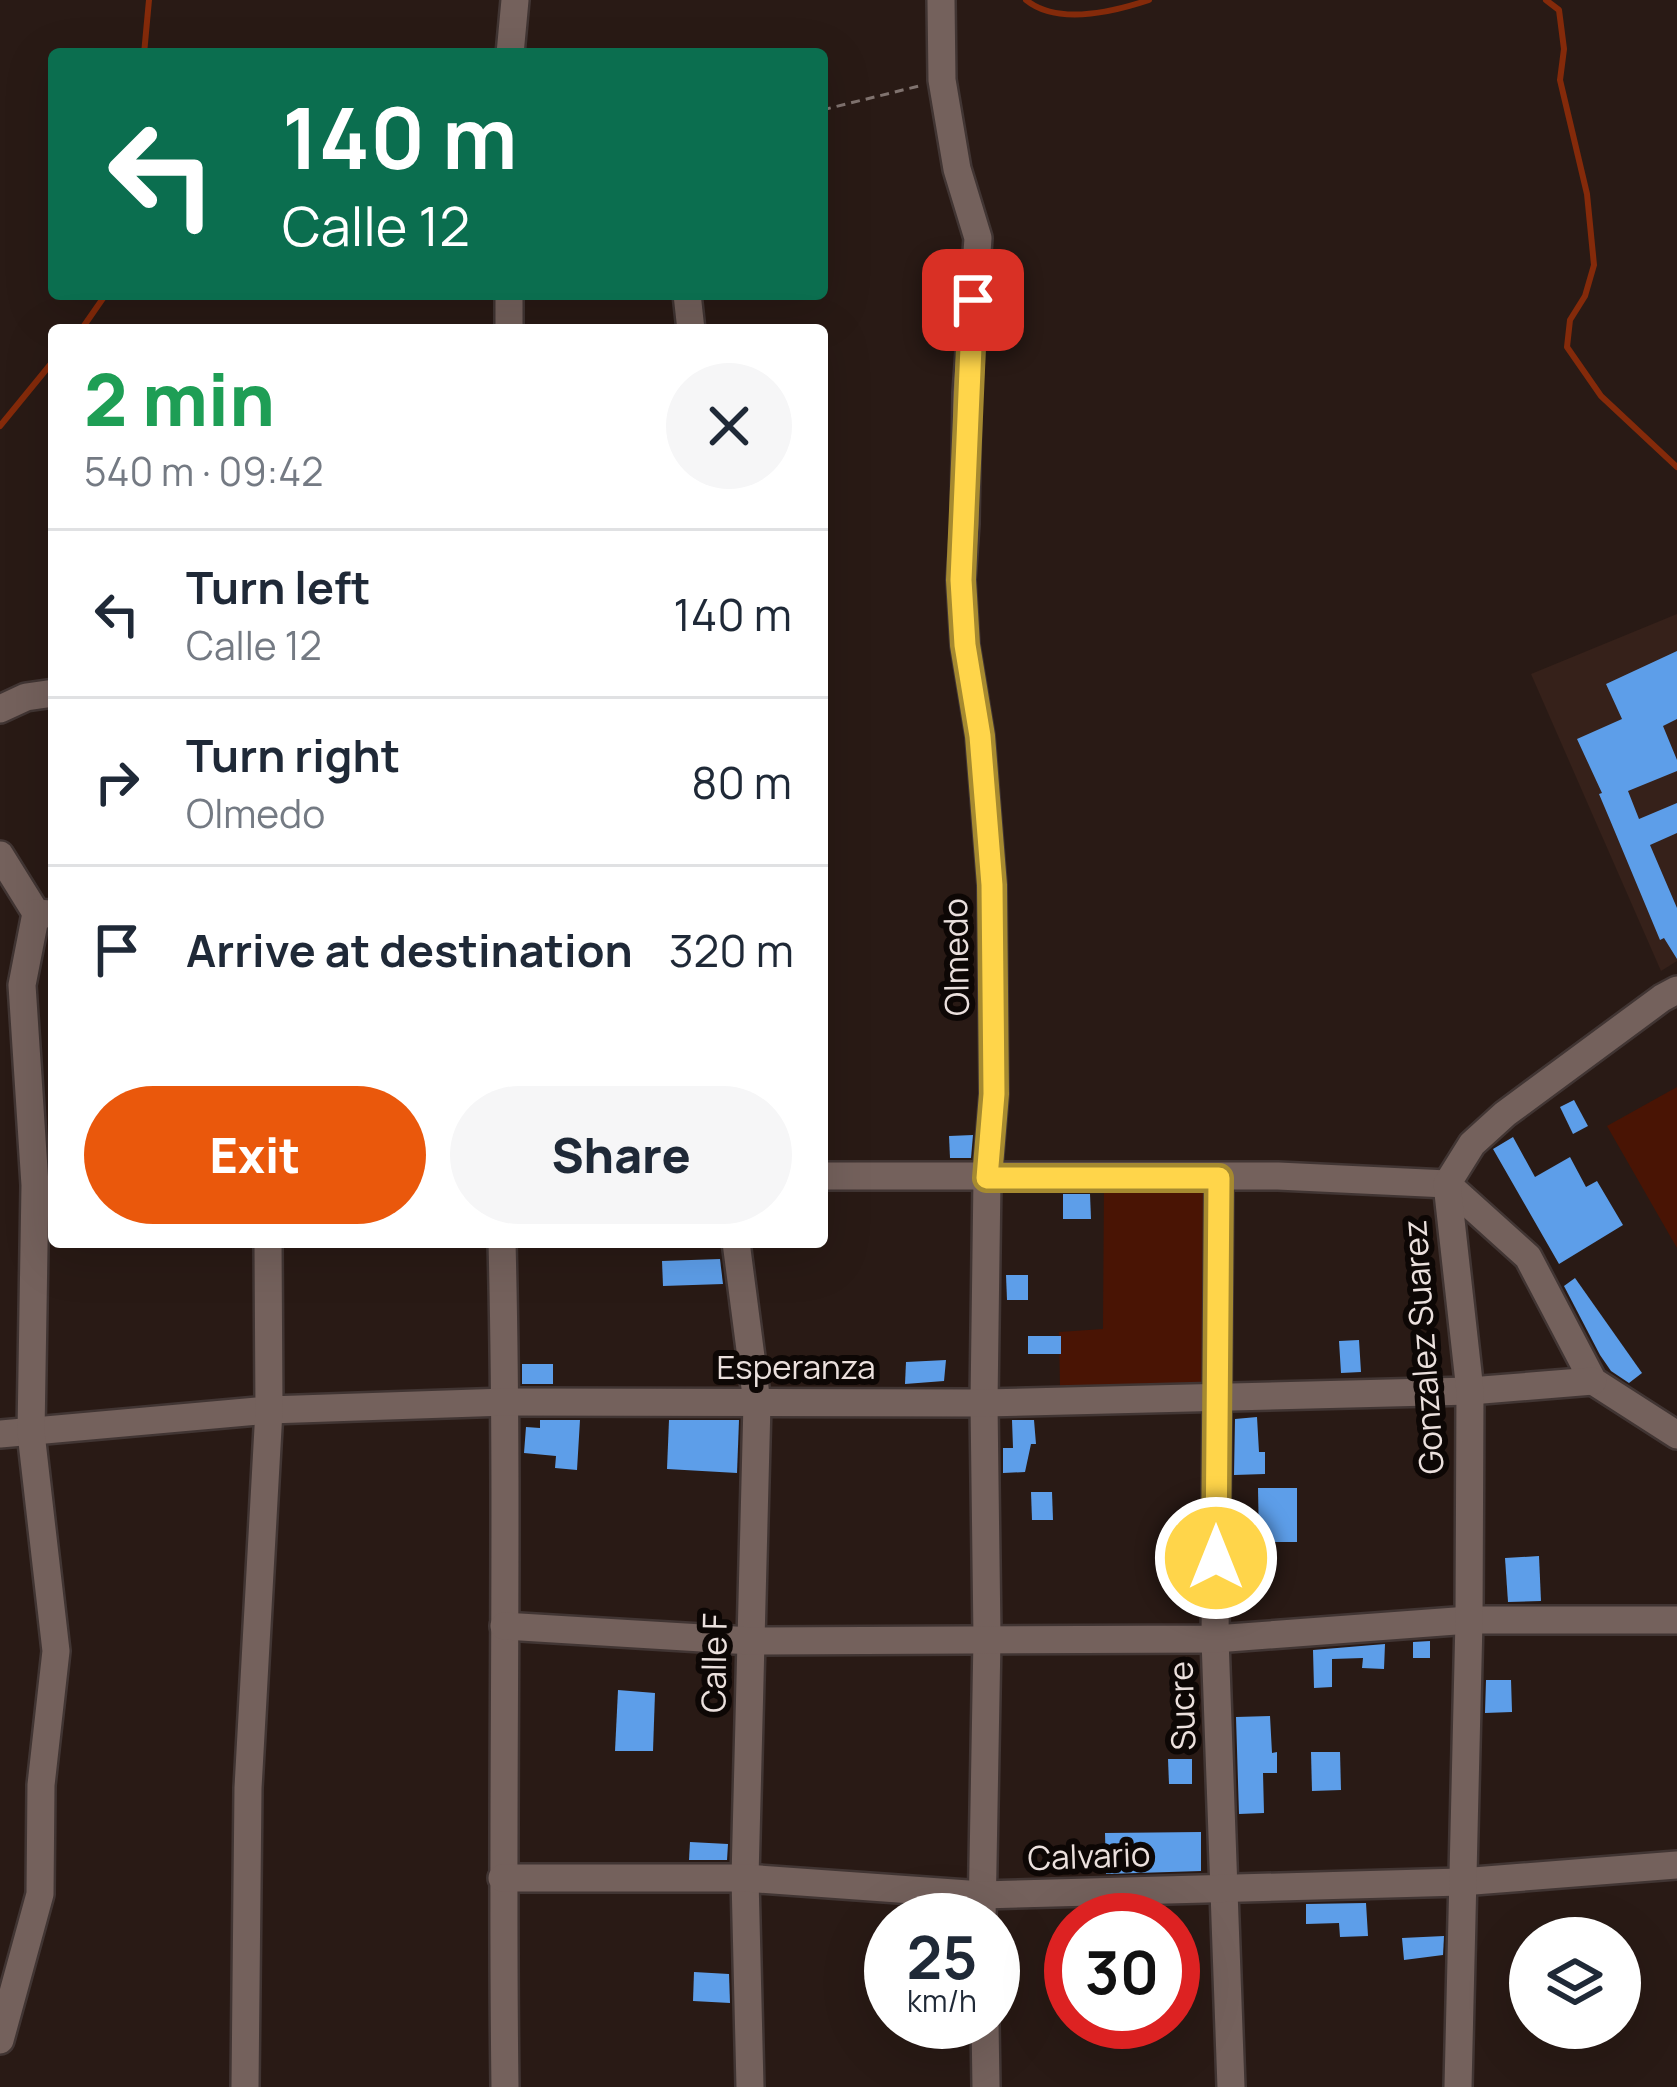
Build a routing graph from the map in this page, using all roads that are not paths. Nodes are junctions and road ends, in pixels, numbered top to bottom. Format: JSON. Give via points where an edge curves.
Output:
{"nodes":[{"id":1,"x":514,"y":0,"type":"edge"},
{"id":2,"x":941,"y":0,"type":"edge"},
{"id":3,"x":510,"y":48,"type":"edge"},
{"id":4,"x":48,"y":694,"type":"edge"},
{"id":5,"x":0,"y":710,"type":"edge"},
{"id":6,"x":0,"y":855,"type":"edge"},
{"id":7,"x":45,"y":913,"type":"edge"},
{"id":8,"x":1677,"y":990,"type":"edge"},
{"id":9,"x":828,"y":1176,"type":"edge"},
{"id":10,"x":987,"y":1178,"type":"junction"},
{"id":11,"x":1219,"y":1178,"type":"junction"},
{"id":12,"x":1447,"y":1184,"type":"junction"},
{"id":13,"x":45,"y":1185,"type":"edge"},
{"id":14,"x":268,"y":1248,"type":"edge"},
{"id":15,"x":502,"y":1248,"type":"edge"},
{"id":16,"x":737,"y":1248,"type":"edge"},
{"id":17,"x":1593,"y":1381,"type":"junction"},
{"id":18,"x":1470,"y":1391,"type":"junction"},
{"id":19,"x":1217,"y":1396,"type":"junction"},
{"id":20,"x":506,"y":1402,"type":"junction"},
{"id":21,"x":757,"y":1403,"type":"junction"},
{"id":22,"x":984,"y":1403,"type":"junction"},
{"id":23,"x":269,"y":1410,"type":"junction"},
{"id":24,"x":31,"y":1432,"type":"junction"},
{"id":25,"x":0,"y":1434,"type":"edge"},
{"id":26,"x":1677,"y":1435,"type":"edge"},
{"id":27,"x":1469,"y":1619,"type":"junction"},
{"id":28,"x":1677,"y":1620,"type":"edge"},
{"id":29,"x":504,"y":1626,"type":"junction"},
{"id":30,"x":987,"y":1638,"type":"junction"},
{"id":31,"x":1215,"y":1639,"type":"junction"},
{"id":32,"x":751,"y":1641,"type":"junction"},
{"id":33,"x":1677,"y":1865,"type":"edge"},
{"id":34,"x":745,"y":1877,"type":"junction"},
{"id":35,"x":502,"y":1878,"type":"junction"},
{"id":36,"x":1461,"y":1882,"type":"junction"},
{"id":37,"x":1224,"y":1888,"type":"junction"},
{"id":38,"x":871,"y":1893,"type":"edge"},
{"id":39,"x":982,"y":1893,"type":"edge"},
{"id":40,"x":1020,"y":1904,"type":"edge"},
{"id":41,"x":0,"y":2040,"type":"edge"},
{"id":42,"x":985,"y":2049,"type":"edge"},
{"id":43,"x":245,"y":2087,"type":"edge"},
{"id":44,"x":506,"y":2087,"type":"edge"},
{"id":45,"x":750,"y":2087,"type":"edge"},
{"id":46,"x":986,"y":2087,"type":"edge"},
{"id":47,"x":1231,"y":2087,"type":"edge"},
{"id":48,"x":1458,"y":2087,"type":"edge"}],
"edges":[{"from":1,"to":3,"type":"street"},
{"from":2,"to":10,"type":"street","name":"Olmedo","via":[[942,80],[978,238],[961,580],[992,885]]},
{"from":4,"to":5,"type":"street"},
{"from":6,"to":7,"type":"street"},
{"from":7,"to":13,"type":"street","via":[[22,985]]},
{"from":8,"to":12,"type":"street","name":"Gonzalez Suarez","via":[[1505,1114],[1472,1144]]},
{"from":9,"to":10,"type":"street"},
{"from":10,"to":11,"type":"street"},
{"from":10,"to":22,"type":"street","name":"Olmedo"},
{"from":11,"to":12,"type":"street"},
{"from":11,"to":19,"type":"street","name":"Sucre"},
{"from":12,"to":17,"type":"street","via":[[1528,1257]]},
{"from":12,"to":18,"type":"street","name":"Gonzalez Suarez"},
{"from":13,"to":24,"type":"street"},
{"from":14,"to":23,"type":"street"},
{"from":15,"to":20,"type":"street"},
{"from":16,"to":21,"type":"street","name":"Calle F"},
{"from":17,"to":18,"type":"street","name":"Esperanza"},
{"from":17,"to":26,"type":"street"},
{"from":18,"to":19,"type":"street","name":"Esperanza"},
{"from":18,"to":27,"type":"street","name":"Gonzalez Suarez"},
{"from":19,"to":22,"type":"street","name":"Esperanza"},
{"from":19,"to":31,"type":"street","name":"Sucre"},
{"from":20,"to":21,"type":"street","name":"Esperanza"},
{"from":20,"to":23,"type":"street","name":"Esperanza"},
{"from":20,"to":29,"type":"street"},
{"from":21,"to":22,"type":"street","name":"Esperanza"},
{"from":21,"to":32,"type":"street","name":"Calle F"},
{"from":22,"to":30,"type":"street","name":"Olmedo"},
{"from":23,"to":24,"type":"street","name":"Esperanza"},
{"from":23,"to":43,"type":"street","via":[[248,1788]]},
{"from":24,"to":25,"type":"street","name":"Esperanza"},
{"from":24,"to":41,"type":"street","via":[[56,1652],[41,1786],[40,1894]]},
{"from":27,"to":28,"type":"street"},
{"from":27,"to":31,"type":"street"},
{"from":27,"to":36,"type":"street","name":"Gonzalez Suarez"},
{"from":29,"to":32,"type":"street"},
{"from":29,"to":35,"type":"street"},
{"from":30,"to":31,"type":"street"},
{"from":30,"to":32,"type":"street"},
{"from":30,"to":39,"type":"street","name":"Olmedo"},
{"from":31,"to":37,"type":"street","name":"Sucre"},
{"from":32,"to":34,"type":"street","name":"Calle F"},
{"from":33,"to":36,"type":"street","name":"Calvario"},
{"from":34,"to":35,"type":"street","name":"Calvario"},
{"from":34,"to":38,"type":"street","name":"Calvario"},
{"from":34,"to":45,"type":"street","name":"Calle F"},
{"from":35,"to":44,"type":"street"},
{"from":36,"to":37,"type":"street","name":"Calvario"},
{"from":36,"to":48,"type":"street","name":"Gonzalez Suarez"},
{"from":37,"to":40,"type":"street","name":"Calvario"},
{"from":37,"to":47,"type":"street","name":"Sucre"},
{"from":42,"to":46,"type":"street"}]}
